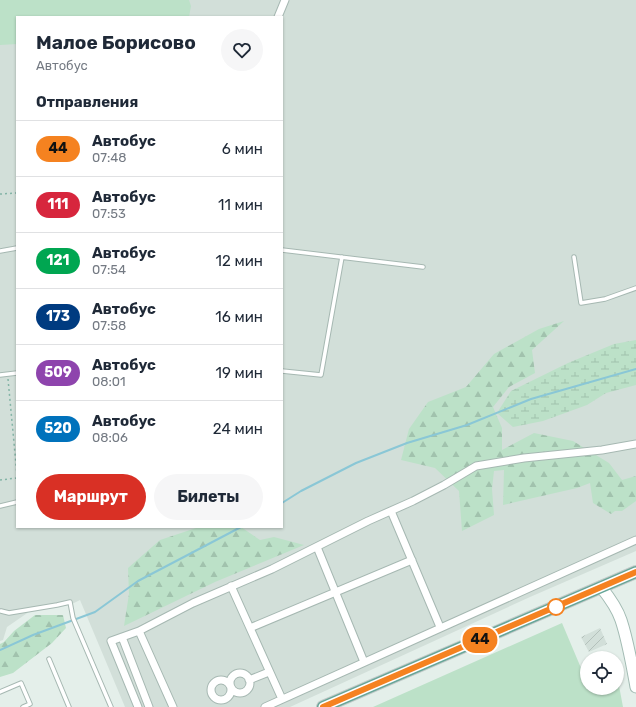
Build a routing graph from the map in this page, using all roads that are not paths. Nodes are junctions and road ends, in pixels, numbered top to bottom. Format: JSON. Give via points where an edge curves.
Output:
{"nodes":[{"id":1,"x":285,"y":0,"type":"edge"},
{"id":2,"x":278,"y":16,"type":"edge"},
{"id":3,"x":16,"y":248,"type":"edge"},
{"id":4,"x":283,"y":250,"type":"edge"},
{"id":5,"x":0,"y":251,"type":"edge"},
{"id":6,"x":574,"y":256,"type":"dead end"},
{"id":7,"x":342,"y":257,"type":"junction"},
{"id":8,"x":423,"y":267,"type":"dead end"},
{"id":9,"x":636,"y":288,"type":"edge"},
{"id":10,"x":283,"y":371,"type":"edge"},
{"id":11,"x":16,"y":373,"type":"edge"},
{"id":12,"x":0,"y":375,"type":"edge"},
{"id":13,"x":636,"y":444,"type":"edge"},
{"id":14,"x":16,"y":502,"type":"edge"},
{"id":15,"x":0,"y":506,"type":"edge"},
{"id":16,"x":391,"y":511,"type":"junction"},
{"id":17,"x":636,"y":540,"type":"edge"},
{"id":18,"x":316,"y":547,"type":"junction"},
{"id":19,"x":412,"y":560,"type":"junction"},
{"id":20,"x":636,"y":572,"type":"edge"},
{"id":21,"x":231,"y":586,"type":"junction"},
{"id":22,"x":601,"y":587,"type":"junction"},
{"id":23,"x":335,"y":592,"type":"junction"},
{"id":24,"x":1,"y":611,"type":"edge"},
{"id":25,"x":440,"y":627,"type":"junction"},
{"id":26,"x":250,"y":628,"type":"junction"},
{"id":27,"x":139,"y":631,"type":"junction"},
{"id":28,"x":122,"y":637,"type":"junction"},
{"id":29,"x":49,"y":659,"type":"dead end"},
{"id":30,"x":364,"y":662,"type":"junction"},
{"id":31,"x":269,"y":672,"type":"junction"},
{"id":32,"x":249,"y":680,"type":"junction"},
{"id":33,"x":636,"y":687,"type":"edge"},
{"id":34,"x":0,"y":692,"type":"edge"},
{"id":35,"x":282,"y":699,"type":"junction"},
{"id":36,"x":23,"y":707,"type":"edge"},
{"id":37,"x":69,"y":707,"type":"edge"},
{"id":38,"x":111,"y":707,"type":"edge"},
{"id":39,"x":138,"y":707,"type":"edge"},
{"id":40,"x":149,"y":707,"type":"edge"},
{"id":41,"x":173,"y":707,"type":"edge"},
{"id":42,"x":265,"y":707,"type":"edge"},
{"id":43,"x":323,"y":707,"type":"edge"}],
"edges":[{"from":1,"to":2,"type":"street"},
{"from":3,"to":5,"type":"lane"},
{"from":4,"to":7,"type":"lane"},
{"from":6,"to":9,"type":"lane","via":[[581,303],[605,299]]},
{"from":7,"to":8,"type":"lane"},
{"from":7,"to":10,"type":"lane","via":[[321,375]]},
{"from":11,"to":12,"type":"lane"},
{"from":13,"to":16,"type":"street","via":[[476,466]]},
{"from":14,"to":15,"type":"lane"},
{"from":16,"to":18,"type":"street"},
{"from":16,"to":19,"type":"street"},
{"from":17,"to":25,"type":"street"},
{"from":18,"to":21,"type":"street"},
{"from":18,"to":23,"type":"street"},
{"from":19,"to":23,"type":"street"},
{"from":19,"to":25,"type":"street"},
{"from":20,"to":22,"type":"main road"},
{"from":21,"to":26,"type":"street"},
{"from":21,"to":27,"type":"street"},
{"from":22,"to":33,"type":"street","via":[[621,619]]},
{"from":22,"to":43,"type":"main road"},
{"from":23,"to":26,"type":"street"},
{"from":23,"to":30,"type":"street"},
{"from":24,"to":38,"type":"lane","via":[[10,613],[70,602],[74,620]]},
{"from":25,"to":30,"type":"street"},
{"from":26,"to":31,"type":"street"},
{"from":27,"to":28,"type":"street"},
{"from":27,"to":41,"type":"street"},
{"from":28,"to":39,"type":"street","via":[[111,641]]},
{"from":28,"to":40,"type":"street"},
{"from":29,"to":37,"type":"lane"},
{"from":30,"to":35,"type":"street"},
{"from":31,"to":32,"type":"street"},
{"from":31,"to":35,"type":"street"},
{"from":32,"to":32,"type":"street","via":[[242,673],[236,673],[231,678],[230,686],[235,692],[242,692],[247,689]]},
{"from":34,"to":36,"type":"lane","via":[[21,683],[30,704]]},
{"from":35,"to":42,"type":"street"}]}
